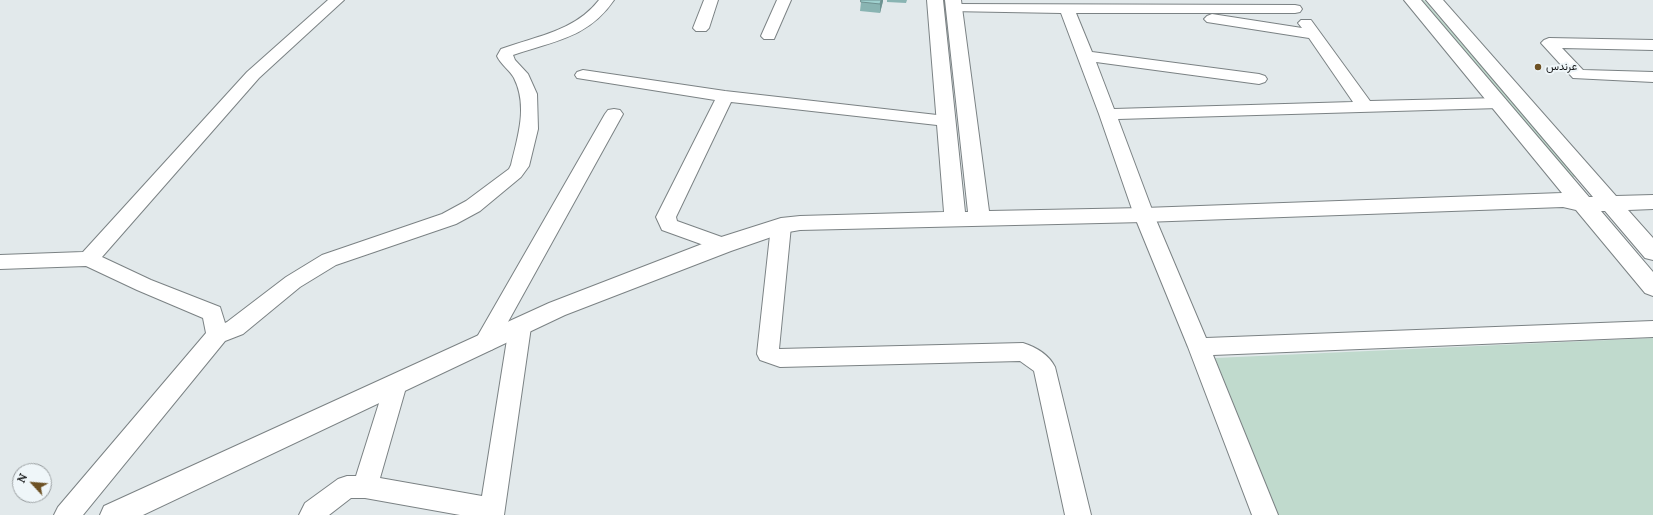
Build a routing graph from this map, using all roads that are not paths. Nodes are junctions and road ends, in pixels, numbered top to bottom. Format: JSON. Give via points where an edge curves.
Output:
{"nodes":[{"id":1,"x":337,"y":0,"type":"edge"},
{"id":2,"x":607,"y":0,"type":"edge"},
{"id":3,"x":711,"y":0,"type":"edge"},
{"id":4,"x":784,"y":0,"type":"edge"},
{"id":5,"x":935,"y":0,"type":"edge"},
{"id":6,"x":1412,"y":0,"type":"edge"},
{"id":7,"x":1434,"y":0,"type":"edge"},
{"id":8,"x":954,"y":4,"type":"edge"},
{"id":9,"x":1293,"y":4,"type":"edge"},
{"id":10,"x":1068,"y":9,"type":"junction"},
{"id":11,"x":1148,"y":9,"type":"junction"},
{"id":12,"x":701,"y":28,"type":"dead end"},
{"id":13,"x":1313,"y":34,"type":"junction"},
{"id":14,"x":770,"y":36,"type":"dead end"},
{"id":15,"x":1653,"y":46,"type":"edge"},
{"id":16,"x":1086,"y":56,"type":"junction"},
{"id":17,"x":583,"y":75,"type":"dead end"},
{"id":18,"x":1653,"y":77,"type":"edge"},
{"id":19,"x":1259,"y":79,"type":"dead end"},
{"id":20,"x":725,"y":96,"type":"junction"},
{"id":21,"x":1499,"y":103,"type":"junction"},
{"id":22,"x":1365,"y":107,"type":"junction"},
{"id":23,"x":614,"y":114,"type":"dead end"},
{"id":24,"x":1108,"y":114,"type":"junction"},
{"id":25,"x":946,"y":121,"type":"junction"},
{"id":26,"x":1653,"y":190,"type":"edge"},
{"id":27,"x":1606,"y":198,"type":"junction"},
{"id":28,"x":1573,"y":199,"type":"junction"},
{"id":29,"x":1653,"y":202,"type":"edge"},
{"id":30,"x":1144,"y":215,"type":"junction"},
{"id":31,"x":980,"y":218,"type":"junction"},
{"id":32,"x":955,"y":219,"type":"junction"},
{"id":33,"x":781,"y":226,"type":"junction"},
{"id":34,"x":723,"y":245,"type":"junction"},
{"id":35,"x":1653,"y":252,"type":"edge"},
{"id":36,"x":88,"y":259,"type":"junction"},
{"id":37,"x":0,"y":262,"type":"edge"},
{"id":38,"x":1653,"y":288,"type":"edge"},
{"id":39,"x":520,"y":327,"type":"junction"},
{"id":40,"x":1653,"y":329,"type":"edge"},
{"id":41,"x":217,"y":335,"type":"junction"},
{"id":42,"x":485,"y":343,"type":"junction"},
{"id":43,"x":1199,"y":347,"type":"junction"},
{"id":44,"x":396,"y":384,"type":"junction"},
{"id":45,"x":365,"y":487,"type":"junction"},
{"id":46,"x":492,"y":512,"type":"edge"},
{"id":47,"x":67,"y":515,"type":"edge"},
{"id":48,"x":114,"y":515,"type":"edge"},
{"id":49,"x":312,"y":515,"type":"edge"},
{"id":50,"x":1078,"y":515,"type":"edge"},
{"id":51,"x":1265,"y":515,"type":"edge"}],
"edges":[{"from":1,"to":36,"type":"street","via":[[253,75]]},
{"from":2,"to":41,"type":"street","via":[[594,17],[561,36],[507,52],[505,56],[508,62],[520,74],[529,94],[529,129],[520,166],[490,194],[449,219],[329,260],[293,282],[235,328]]},
{"from":3,"to":12,"type":"street"},
{"from":4,"to":14,"type":"street"},
{"from":5,"to":25,"type":"street"},
{"from":6,"to":21,"type":"street"},
{"from":7,"to":27,"type":"street"},
{"from":8,"to":10,"type":"street"},
{"from":8,"to":31,"type":"street"},
{"from":9,"to":11,"type":"street"},
{"from":9,"to":13,"type":"street"},
{"from":10,"to":11,"type":"street"},
{"from":10,"to":16,"type":"street"},
{"from":11,"to":13,"type":"street"},
{"from":13,"to":22,"type":"street"},
{"from":15,"to":18,"type":"street","via":[[1549,43],[1579,75]]},
{"from":16,"to":19,"type":"street"},
{"from":16,"to":24,"type":"street"},
{"from":17,"to":20,"type":"street"},
{"from":20,"to":25,"type":"street"},
{"from":20,"to":34,"type":"street","via":[[666,217],[669,225]]},
{"from":21,"to":22,"type":"street"},
{"from":21,"to":28,"type":"street"},
{"from":22,"to":24,"type":"street"},
{"from":23,"to":42,"type":"street"},
{"from":24,"to":30,"type":"street"},
{"from":25,"to":32,"type":"street"},
{"from":26,"to":27,"type":"street"},
{"from":27,"to":28,"type":"street"},
{"from":27,"to":29,"type":"street"},
{"from":27,"to":35,"type":"street"},
{"from":28,"to":30,"type":"street"},
{"from":28,"to":38,"type":"street"},
{"from":30,"to":31,"type":"street"},
{"from":30,"to":43,"type":"street"},
{"from":31,"to":32,"type":"street"},
{"from":32,"to":33,"type":"street","via":[[800,223]]},
{"from":33,"to":34,"type":"street"},
{"from":33,"to":50,"type":"street","via":[[768,354],[780,358],[1023,352],[1044,367]]},
{"from":34,"to":39,"type":"street","via":[[557,309]]},
{"from":36,"to":37,"type":"street"},
{"from":36,"to":41,"type":"street","via":[[144,285],[213,312]]},
{"from":39,"to":42,"type":"street"},
{"from":39,"to":46,"type":"street"},
{"from":40,"to":43,"type":"street"},
{"from":41,"to":47,"type":"street"},
{"from":42,"to":44,"type":"street"},
{"from":43,"to":51,"type":"street"},
{"from":44,"to":45,"type":"street"},
{"from":44,"to":48,"type":"street"},
{"from":45,"to":46,"type":"street"},
{"from":45,"to":49,"type":"street","via":[[347,487]]}]}
